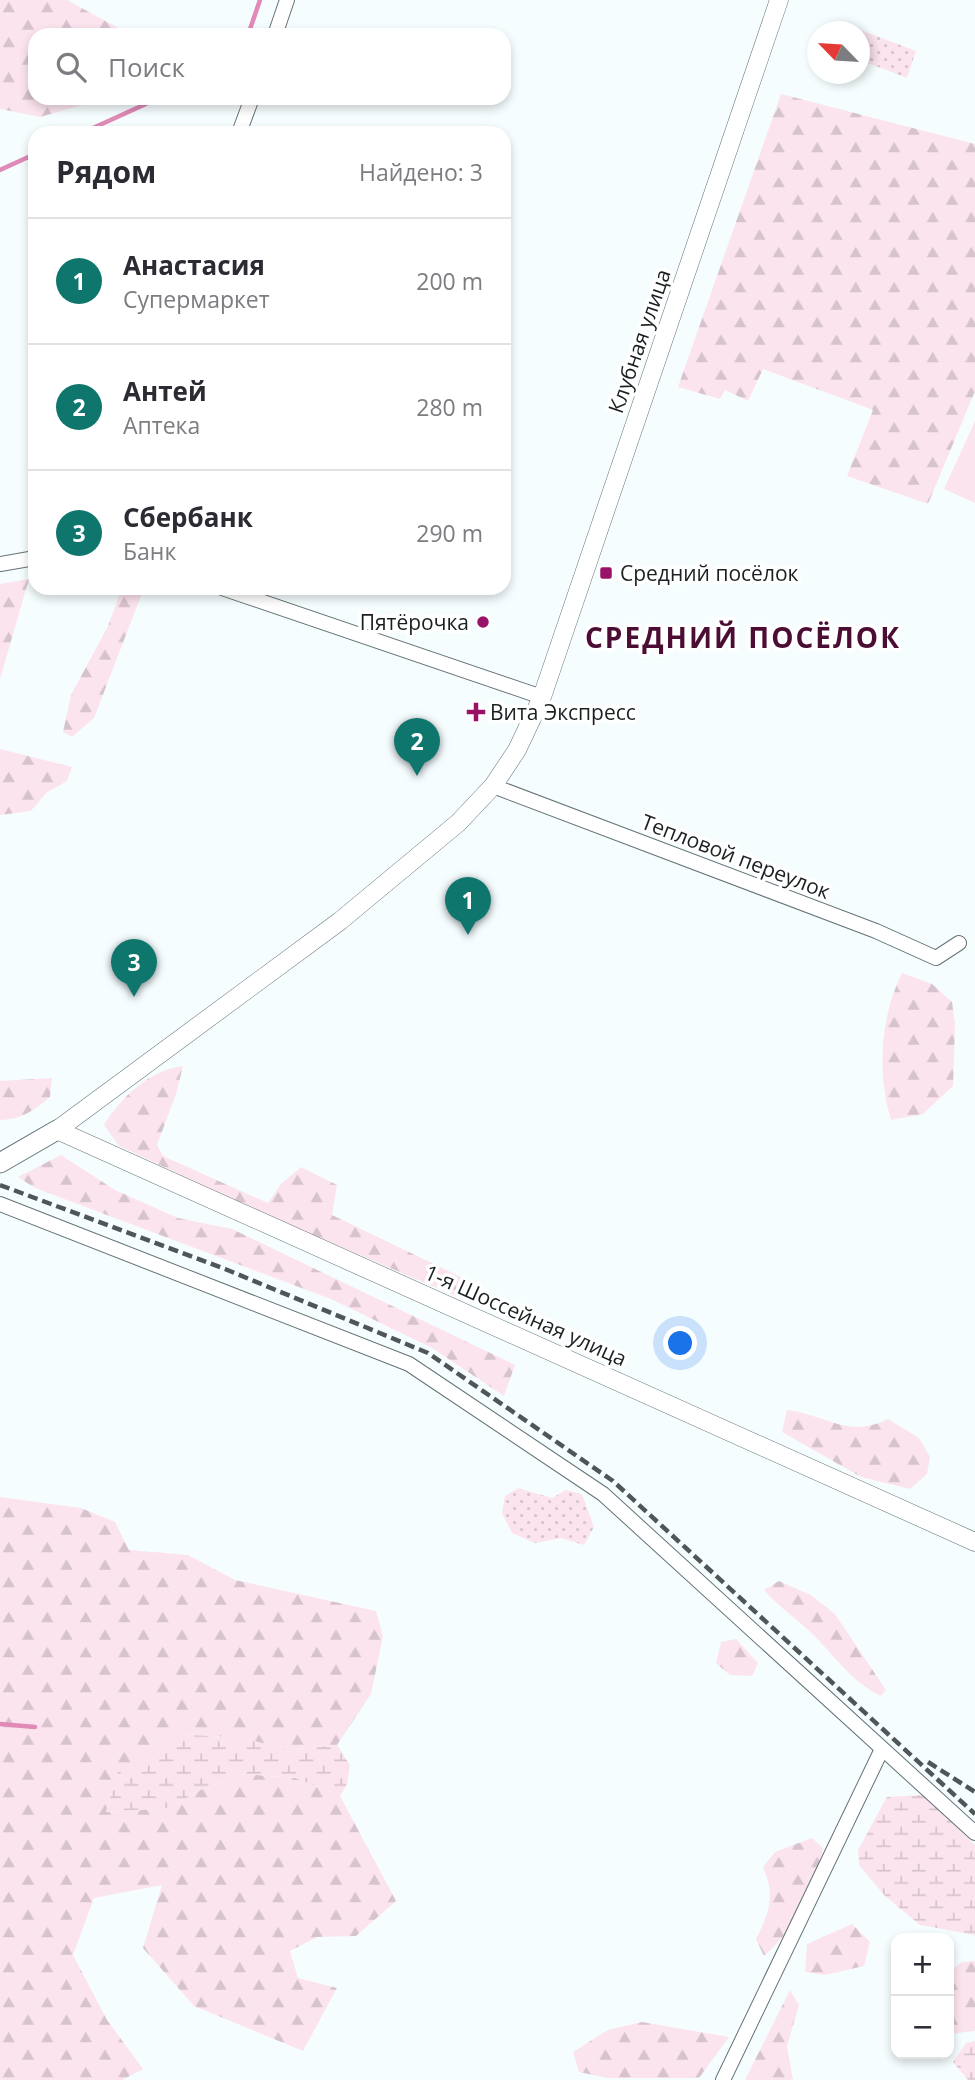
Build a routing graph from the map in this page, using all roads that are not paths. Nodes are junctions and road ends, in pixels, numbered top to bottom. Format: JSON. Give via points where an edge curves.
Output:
{"nodes":[{"id":1,"x":287,"y":0,"type":"edge"},
{"id":2,"x":779,"y":0,"type":"edge"},
{"id":3,"x":277,"y":28,"type":"edge"},
{"id":4,"x":249,"y":105,"type":"edge"},
{"id":5,"x":242,"y":126,"type":"edge"},
{"id":6,"x":28,"y":559,"type":"edge"},
{"id":7,"x":0,"y":564,"type":"edge"},
{"id":8,"x":243,"y":595,"type":"edge"},
{"id":9,"x":542,"y":697,"type":"junction"},
{"id":10,"x":493,"y":786,"type":"junction"},
{"id":11,"x":959,"y":943,"type":"dead end"},
{"id":12,"x":57,"y":1130,"type":"junction"},
{"id":13,"x":0,"y":1163,"type":"edge"},
{"id":14,"x":0,"y":1204,"type":"edge"},
{"id":15,"x":975,"y":1542,"type":"edge"},
{"id":16,"x":882,"y":1749,"type":"junction"},
{"id":17,"x":975,"y":1833,"type":"edge"},
{"id":18,"x":723,"y":2080,"type":"edge"}],
"edges":[{"from":1,"to":3,"type":"street"},
{"from":2,"to":9,"type":"street","name":"Клубная улица"},
{"from":4,"to":5,"type":"street"},
{"from":6,"to":7,"type":"street"},
{"from":8,"to":9,"type":"street"},
{"from":9,"to":10,"type":"street","name":"Клубная улица","via":[[517,750]]},
{"from":10,"to":11,"type":"street","name":"Тепловой переулок","via":[[936,958]]},
{"from":10,"to":12,"type":"street","name":"Клубная улица","via":[[423,853],[340,921]]},
{"from":12,"to":13,"type":"main road"},
{"from":12,"to":15,"type":"street","name":"1-я Шоссейная улица"},
{"from":14,"to":16,"type":"street","via":[[409,1364],[603,1494]]},
{"from":16,"to":17,"type":"street"},
{"from":16,"to":18,"type":"street"}]}
